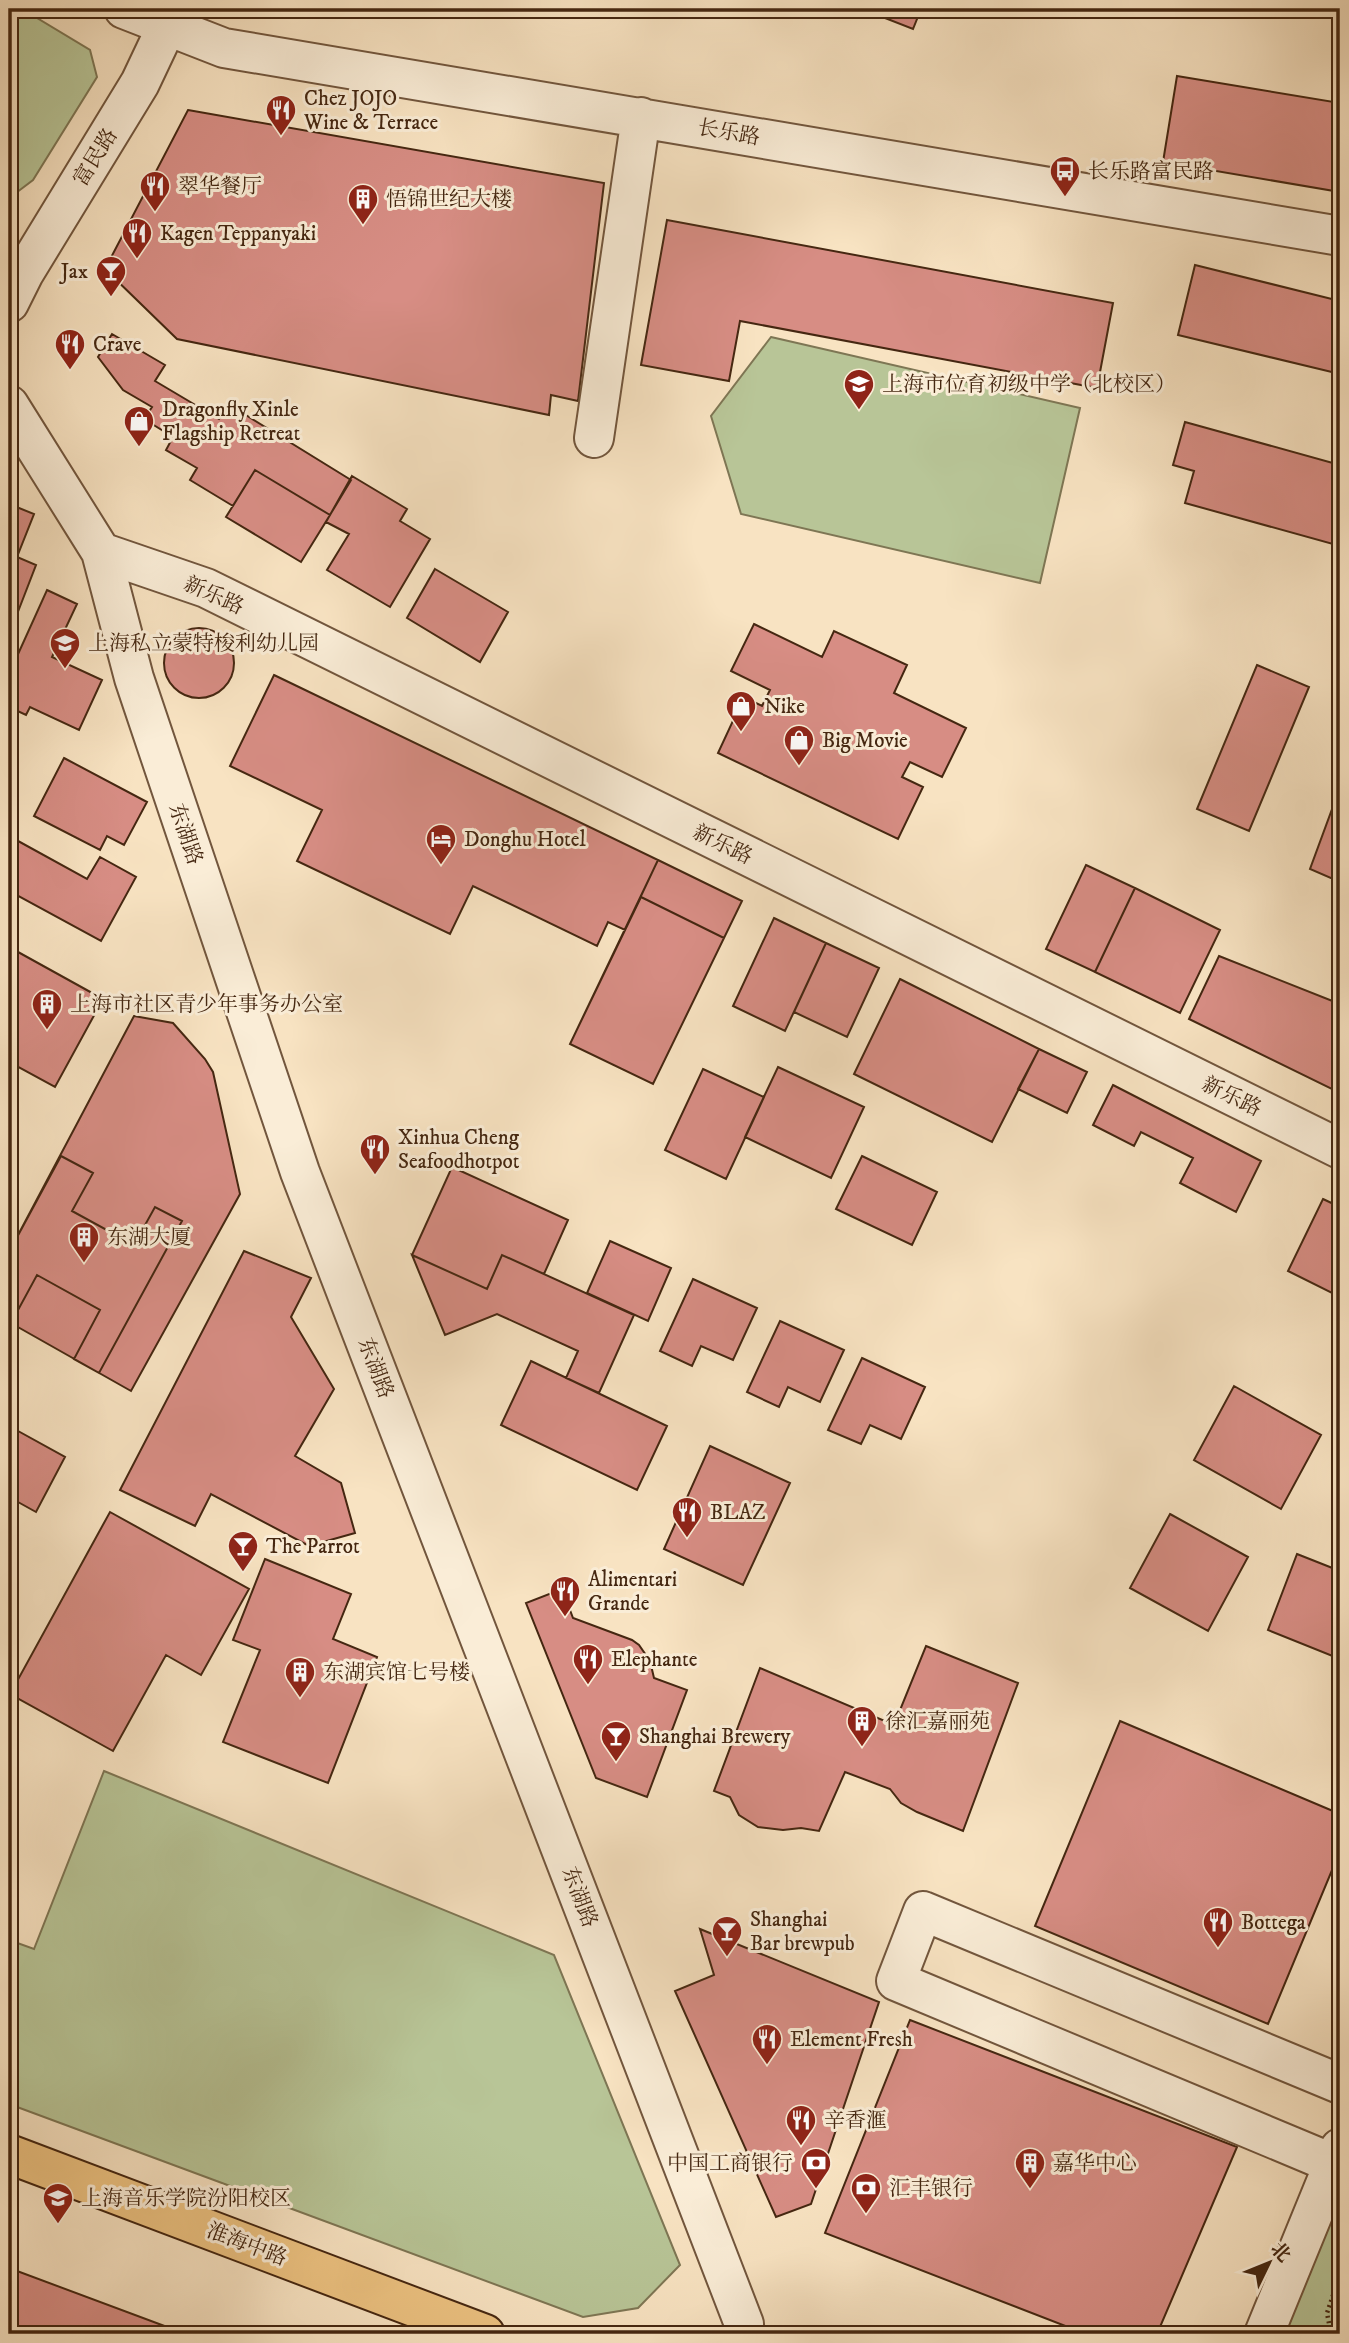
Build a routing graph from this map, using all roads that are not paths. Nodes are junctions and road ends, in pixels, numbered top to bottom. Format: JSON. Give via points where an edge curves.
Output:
{"nodes":[{"id":1,"x":124,"y":9,"type":"edge"},
{"id":2,"x":171,"y":17,"type":"edge"},
{"id":3,"x":641,"y":117,"type":"junction"},
{"id":4,"x":1340,"y":236,"type":"edge"},
{"id":5,"x":9,"y":303,"type":"edge"},
{"id":6,"x":9,"y":405,"type":"edge"},
{"id":7,"x":594,"y":439,"type":"dead end"},
{"id":8,"x":101,"y":552,"type":"junction"},
{"id":9,"x":1340,"y":1149,"type":"edge"},
{"id":10,"x":1340,"y":2084,"type":"edge"},
{"id":11,"x":9,"y":2154,"type":"edge"},
{"id":12,"x":1337,"y":2156,"type":"edge"},
{"id":13,"x":485,"y":2334,"type":"edge"},
{"id":14,"x":741,"y":2334,"type":"edge"},
{"id":15,"x":1264,"y":2334,"type":"edge"}],
"edges":[{"from":1,"to":2,"type":"street","name":"长乐路"},
{"from":2,"to":3,"type":"street","name":"长乐路","via":[[224,48]]},
{"from":2,"to":5,"type":"street","name":"富民路","via":[[140,83]]},
{"from":3,"to":4,"type":"street","name":"长乐路"},
{"from":3,"to":7,"type":"street"},
{"from":6,"to":8,"type":"street","name":"东湖路"},
{"from":8,"to":9,"type":"street","name":"新乐路","via":[[206,588]]},
{"from":8,"to":14,"type":"street","name":"东湖路","via":[[134,678],[300,1172],[744,2324]]},
{"from":10,"to":12,"type":"street","via":[[923,1911],[896,1981]]},
{"from":11,"to":13,"type":"main road","name":"淮海中路"},
{"from":12,"to":15,"type":"street"}]}
